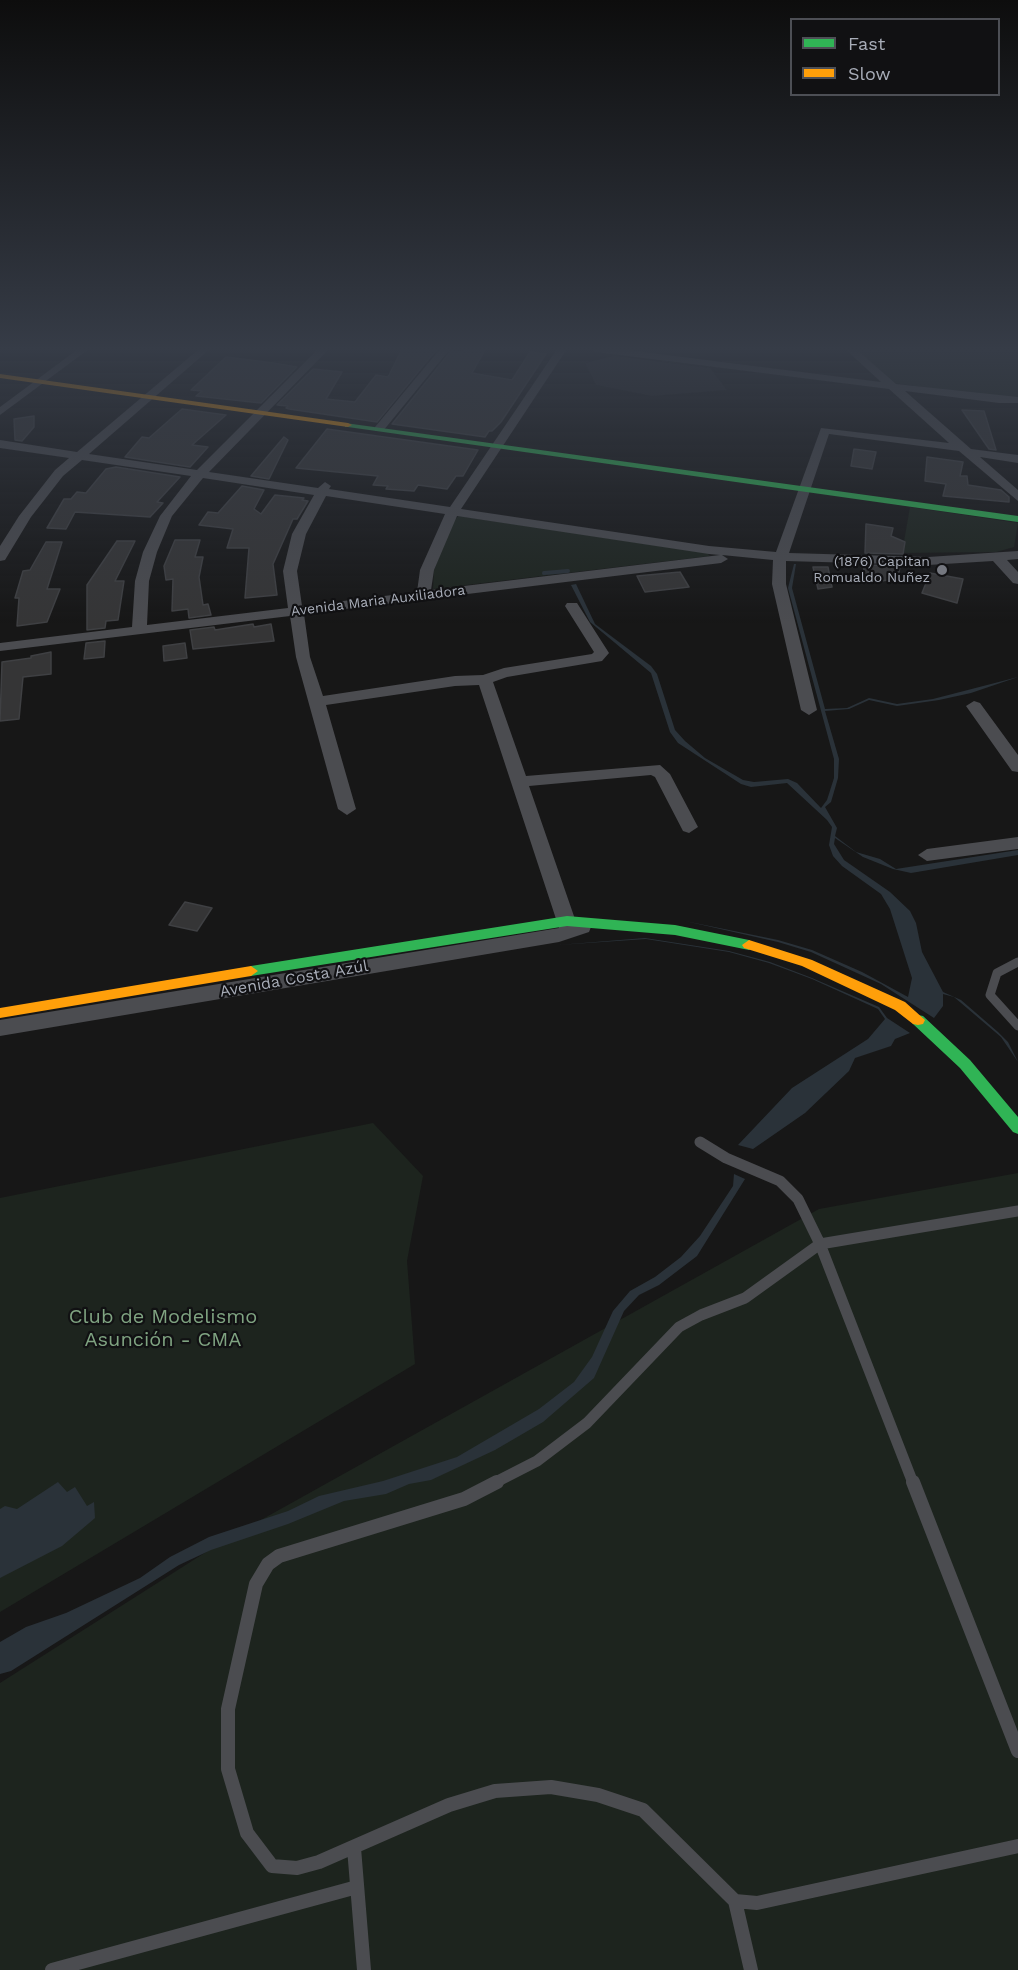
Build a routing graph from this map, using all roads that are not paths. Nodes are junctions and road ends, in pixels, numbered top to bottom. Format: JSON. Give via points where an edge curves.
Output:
{"nodes":[{"id":1,"x":21,"y":441,"type":"edge"},
{"id":2,"x":98,"y":441,"type":"edge"},
{"id":3,"x":233,"y":441,"type":"edge"},
{"id":4,"x":462,"y":441,"type":"edge"},
{"id":5,"x":500,"y":441,"type":"edge"},
{"id":6,"x":822,"y":441,"type":"edge"},
{"id":7,"x":901,"y":441,"type":"edge"},
{"id":8,"x":954,"y":441,"type":"edge"},
{"id":9,"x":0,"y":444,"type":"edge"},
{"id":10,"x":497,"y":446,"type":"junction"},
{"id":11,"x":964,"y":450,"type":"junction"},
{"id":12,"x":84,"y":453,"type":"junction"},
{"id":13,"x":1018,"y":459,"type":"edge"},
{"id":14,"x":203,"y":471,"type":"junction"},
{"id":15,"x":323,"y":489,"type":"junction"},
{"id":16,"x":807,"y":490,"type":"junction"},
{"id":17,"x":1018,"y":497,"type":"edge"},
{"id":18,"x":455,"y":509,"type":"junction"},
{"id":19,"x":1018,"y":519,"type":"edge"},
{"id":20,"x":5,"y":540,"type":"edge"},
{"id":21,"x":755,"y":555,"type":"junction"},
{"id":22,"x":1018,"y":555,"type":"edge"},
{"id":23,"x":0,"y":557,"type":"edge"},
{"id":24,"x":782,"y":557,"type":"junction"},
{"id":25,"x":998,"y":558,"type":"junction"},
{"id":26,"x":1018,"y":580,"type":"edge"},
{"id":27,"x":423,"y":595,"type":"junction"},
{"id":28,"x":572,"y":606,"type":"dead end"},
{"id":29,"x":295,"y":611,"type":"junction"},
{"id":30,"x":138,"y":630,"type":"junction"},
{"id":31,"x":0,"y":647,"type":"edge"},
{"id":32,"x":485,"y":680,"type":"junction"},
{"id":33,"x":316,"y":702,"type":"junction"},
{"id":34,"x":974,"y":706,"type":"dead end"},
{"id":35,"x":809,"y":710,"type":"dead end"},
{"id":36,"x":1018,"y":767,"type":"edge"},
{"id":37,"x":520,"y":782,"type":"junction"},
{"id":38,"x":346,"y":809,"type":"dead end"},
{"id":39,"x":689,"y":827,"type":"dead end"},
{"id":40,"x":1018,"y":843,"type":"edge"},
{"id":41,"x":927,"y":855,"type":"dead end"},
{"id":42,"x":575,"y":926,"type":"junction"},
{"id":43,"x":1018,"y":962,"type":"edge"},
{"id":44,"x":149,"y":996,"type":"junction"},
{"id":45,"x":0,"y":1013,"type":"edge"},
{"id":46,"x":1018,"y":1026,"type":"edge"},
{"id":47,"x":0,"y":1028,"type":"edge"},
{"id":48,"x":1018,"y":1128,"type":"edge"},
{"id":49,"x":700,"y":1142,"type":"dead end"},
{"id":50,"x":1018,"y":1211,"type":"edge"},
{"id":51,"x":820,"y":1244,"type":"junction"},
{"id":52,"x":1018,"y":1751,"type":"edge"},
{"id":53,"x":1018,"y":1846,"type":"edge"},
{"id":54,"x":354,"y":1848,"type":"junction"},
{"id":55,"x":357,"y":1887,"type":"junction"},
{"id":56,"x":735,"y":1901,"type":"junction"},
{"id":57,"x":52,"y":1970,"type":"edge"},
{"id":58,"x":364,"y":1970,"type":"edge"},
{"id":59,"x":751,"y":1970,"type":"edge"}],
"edges":[{"from":1,"to":12,"type":"street"},
{"from":2,"to":12,"type":"street"},
{"from":3,"to":14,"type":"street"},
{"from":4,"to":10,"type":"street"},
{"from":5,"to":10,"type":"street"},
{"from":6,"to":16,"type":"street"},
{"from":7,"to":11,"type":"street"},
{"from":8,"to":11,"type":"street"},
{"from":9,"to":12,"type":"street"},
{"from":10,"to":16,"type":"street"},
{"from":10,"to":18,"type":"street"},
{"from":11,"to":13,"type":"street"},
{"from":11,"to":17,"type":"street"},
{"from":12,"to":14,"type":"street"},
{"from":12,"to":20,"type":"street","via":[[41,494]]},
{"from":14,"to":15,"type":"street"},
{"from":14,"to":30,"type":"street","via":[[166,516],[150,552],[142,581]]},
{"from":15,"to":18,"type":"street"},
{"from":15,"to":29,"type":"street","via":[[299,534],[293,555],[290,580]]},
{"from":16,"to":19,"type":"street"},
{"from":16,"to":24,"type":"street"},
{"from":18,"to":21,"type":"street"},
{"from":18,"to":27,"type":"street","via":[[430,562]]},
{"from":20,"to":23,"type":"street"},
{"from":21,"to":24,"type":"street"},
{"from":21,"to":27,"type":"street","name":"Avenida Maria Auxiliadora"},
{"from":22,"to":25,"type":"street"},
{"from":24,"to":25,"type":"street","via":[[928,561]]},
{"from":24,"to":35,"type":"street","via":[[779,584]]},
{"from":25,"to":26,"type":"street"},
{"from":27,"to":29,"type":"street","name":"Avenida Maria Auxiliadora"},
{"from":28,"to":32,"type":"street","via":[[602,653],[597,658],[504,673]]},
{"from":29,"to":30,"type":"street","name":"Avenida Maria Auxiliadora"},
{"from":29,"to":33,"type":"street"},
{"from":30,"to":31,"type":"street","name":"Avenida Maria Auxiliadora"},
{"from":32,"to":33,"type":"street"},
{"from":32,"to":37,"type":"street"},
{"from":33,"to":38,"type":"street"},
{"from":34,"to":36,"type":"street"},
{"from":37,"to":39,"type":"street","via":[[654,769],[662,774]]},
{"from":37,"to":42,"type":"street"},
{"from":40,"to":41,"type":"street"},
{"from":42,"to":44,"type":"street","name":"Avenida Costa Azúl"},
{"from":42,"to":48,"type":"street","name":"Avenida Costa Azúl","via":[[675,930],[743,943],[807,963],[900,1006],[941,1039]]},
{"from":43,"to":46,"type":"lane","via":[[997,973],[990,995]]},
{"from":44,"to":45,"type":"street","name":"Avenida Costa Azúl"},
{"from":44,"to":47,"type":"street","name":"Avenida Costa Azúl"},
{"from":49,"to":51,"type":"lane","via":[[780,1181],[798,1199]]},
{"from":50,"to":51,"type":"lane"},
{"from":51,"to":52,"type":"lane"},
{"from":51,"to":54,"type":"lane","via":[[745,1298],[679,1327],[587,1423],[537,1461],[464,1499],[279,1556],[267,1564],[256,1584],[228,1709],[228,1769],[247,1833],[272,1866],[297,1868]]},
{"from":53,"to":56,"type":"lane","via":[[758,1903]]},
{"from":54,"to":55,"type":"lane"},
{"from":54,"to":56,"type":"lane","via":[[449,1805],[495,1791],[551,1787],[598,1794],[643,1810]]},
{"from":55,"to":57,"type":"lane"},
{"from":55,"to":58,"type":"lane"},
{"from":56,"to":59,"type":"lane"}]}
